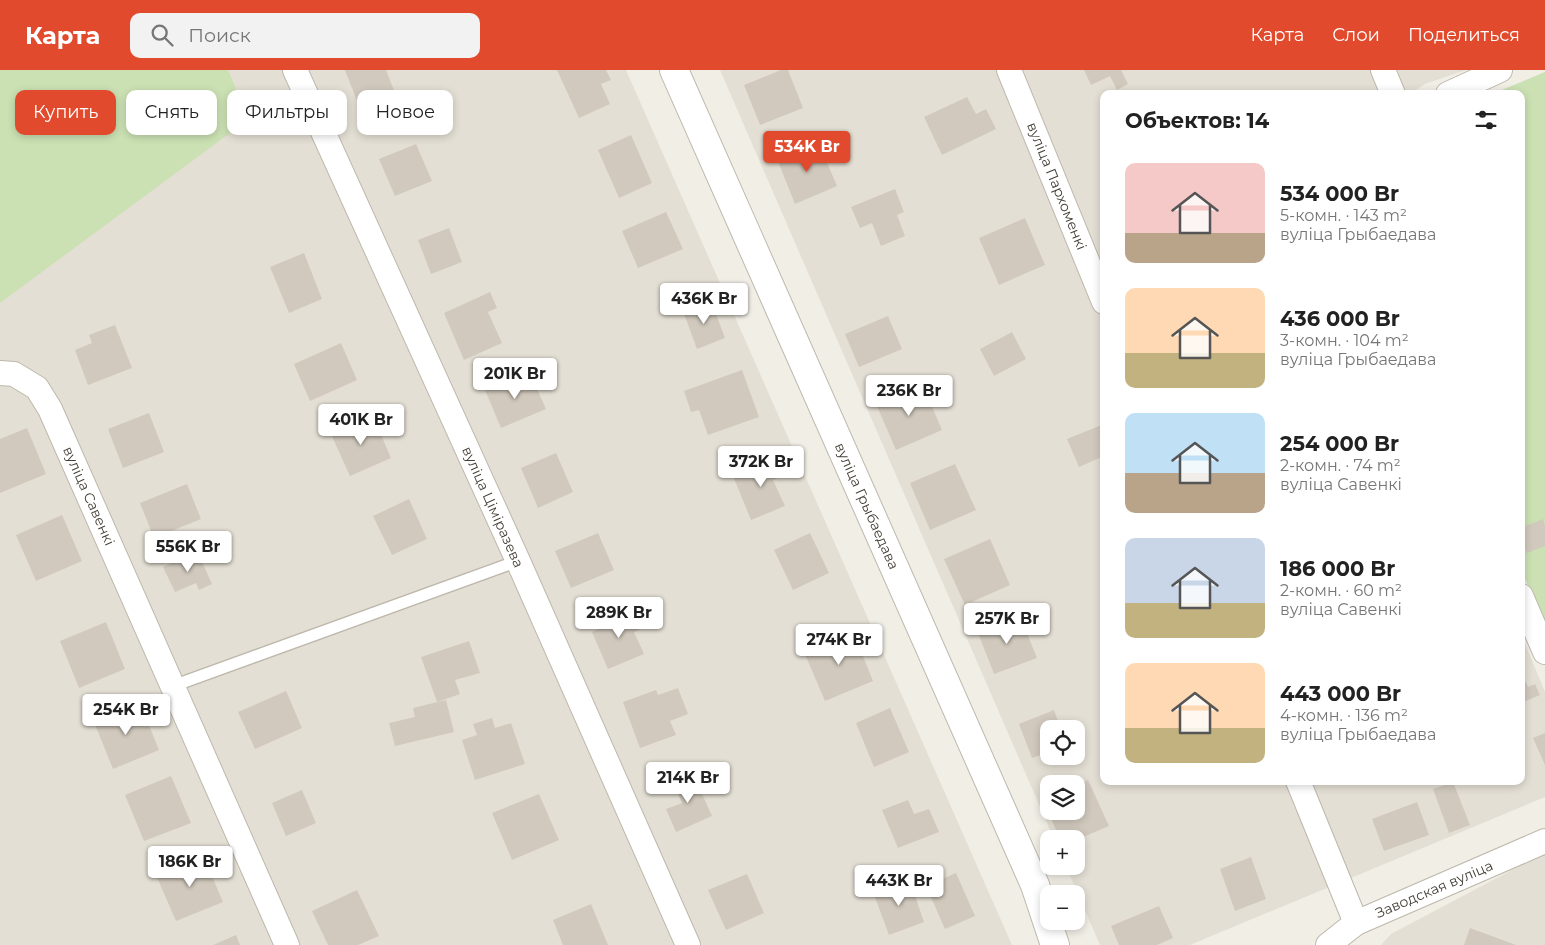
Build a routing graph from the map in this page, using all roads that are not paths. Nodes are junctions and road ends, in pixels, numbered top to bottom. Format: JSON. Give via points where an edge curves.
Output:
{"nodes":[{"id":1,"x":295,"y":70,"type":"edge"},
{"id":2,"x":674,"y":70,"type":"edge"},
{"id":3,"x":1010,"y":70,"type":"edge"},
{"id":4,"x":1383,"y":70,"type":"edge"},
{"id":5,"x":1500,"y":70,"type":"edge"},
{"id":6,"x":1391,"y":90,"type":"edge"},
{"id":7,"x":1457,"y":90,"type":"edge"},
{"id":8,"x":1100,"y":292,"type":"edge"},
{"id":9,"x":0,"y":373,"type":"edge"},
{"id":10,"x":518,"y":561,"type":"junction"},
{"id":11,"x":1525,"y":605,"type":"edge"},
{"id":12,"x":1545,"y":652,"type":"edge"},
{"id":13,"x":173,"y":686,"type":"junction"},
{"id":14,"x":1300,"y":785,"type":"edge"},
{"id":15,"x":1545,"y":841,"type":"edge"},
{"id":16,"x":1356,"y":923,"type":"junction"},
{"id":17,"x":287,"y":945,"type":"edge"},
{"id":18,"x":688,"y":945,"type":"edge"},
{"id":19,"x":1055,"y":945,"type":"edge"},
{"id":20,"x":1328,"y":945,"type":"edge"}],
"edges":[{"from":1,"to":10,"type":"street","name":"вуліца Ціміразева"},
{"from":2,"to":19,"type":"street","name":"вуліца Грыбаедава","via":[[1035,885]]},
{"from":3,"to":8,"type":"street","name":"вуліца Пархоменкі"},
{"from":4,"to":6,"type":"street"},
{"from":5,"to":7,"type":"street"},
{"from":9,"to":13,"type":"street","name":"вуліца Савенкі","via":[[14,374],[37,388],[50,409]]},
{"from":10,"to":13,"type":"lane"},
{"from":10,"to":18,"type":"street","name":"вуліца Ціміразева"},
{"from":11,"to":12,"type":"street"},
{"from":13,"to":17,"type":"street","name":"вуліца Савенкі"},
{"from":14,"to":16,"type":"street"},
{"from":15,"to":16,"type":"street","name":"Заводская вуліца"},
{"from":16,"to":20,"type":"street","name":"Заводская вуліца"}]}
